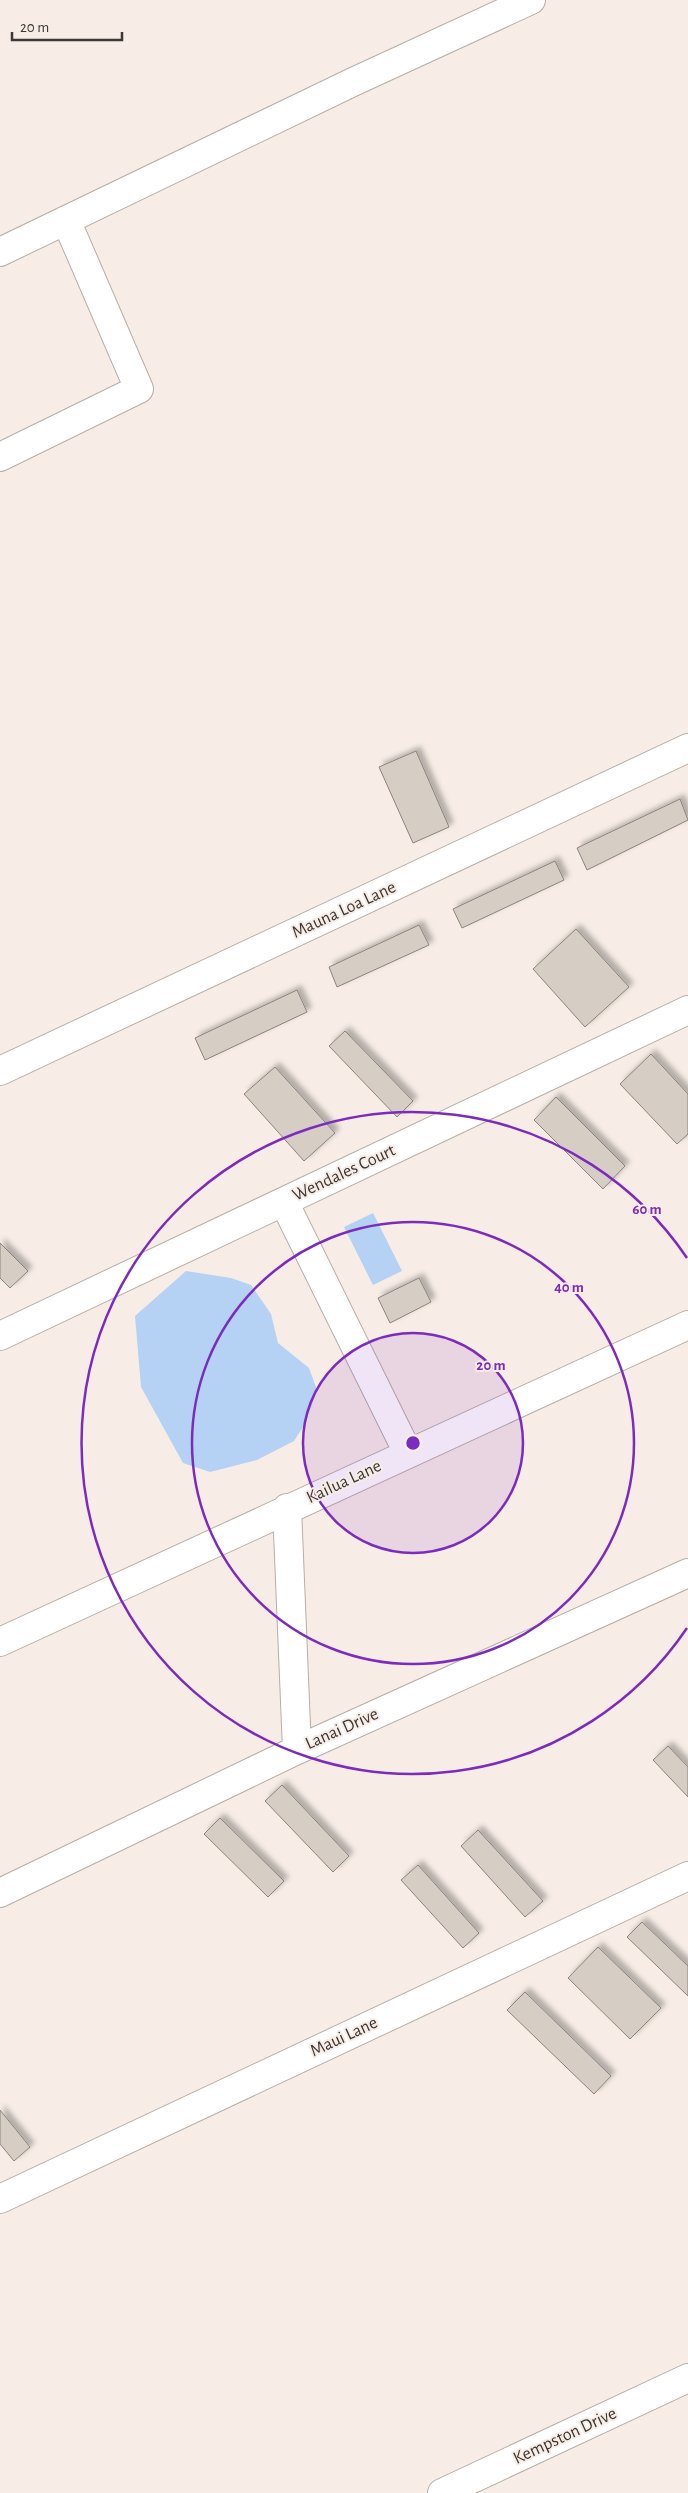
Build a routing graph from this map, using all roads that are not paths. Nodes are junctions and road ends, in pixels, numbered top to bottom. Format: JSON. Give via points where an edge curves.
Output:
{"nodes":[{"id":1,"x":531,"y":0,"type":"edge"},
{"id":2,"x":66,"y":220,"type":"junction"},
{"id":3,"x":0,"y":252,"type":"edge"},
{"id":4,"x":0,"y":457,"type":"edge"},
{"id":5,"x":688,"y":748,"type":"edge"},
{"id":6,"x":688,"y":1010,"type":"edge"},
{"id":7,"x":0,"y":1071,"type":"edge"},
{"id":8,"x":284,"y":1202,"type":"junction"},
{"id":9,"x":688,"y":1325,"type":"edge"},
{"id":10,"x":0,"y":1336,"type":"edge"},
{"id":11,"x":408,"y":1453,"type":"junction"},
{"id":12,"x":287,"y":1508,"type":"junction"},
{"id":13,"x":688,"y":1573,"type":"edge"},
{"id":14,"x":0,"y":1642,"type":"edge"},
{"id":15,"x":297,"y":1750,"type":"junction"},
{"id":16,"x":688,"y":1876,"type":"edge"},
{"id":17,"x":0,"y":1893,"type":"edge"},
{"id":18,"x":0,"y":2199,"type":"edge"},
{"id":19,"x":688,"y":2378,"type":"edge"},
{"id":20,"x":442,"y":2493,"type":"edge"}],
"edges":[{"from":1,"to":2,"type":"street"},
{"from":2,"to":3,"type":"street"},
{"from":2,"to":4,"type":"street","via":[[139,389]]},
{"from":5,"to":7,"type":"street","name":"Mauna Loa Lane"},
{"from":6,"to":8,"type":"street","name":"Wendales Court"},
{"from":8,"to":10,"type":"street","name":"Wendales Court"},
{"from":8,"to":11,"type":"street"},
{"from":9,"to":11,"type":"street","name":"Kailua Lane"},
{"from":11,"to":12,"type":"street","name":"Kailua Lane"},
{"from":12,"to":14,"type":"street","name":"Kailua Lane"},
{"from":12,"to":15,"type":"street"},
{"from":13,"to":15,"type":"street","name":"Lanai Drive"},
{"from":15,"to":17,"type":"street","name":"Lanai Drive"},
{"from":16,"to":18,"type":"street","name":"Maui Lane"},
{"from":19,"to":20,"type":"street","name":"Kempston Drive"}]}
